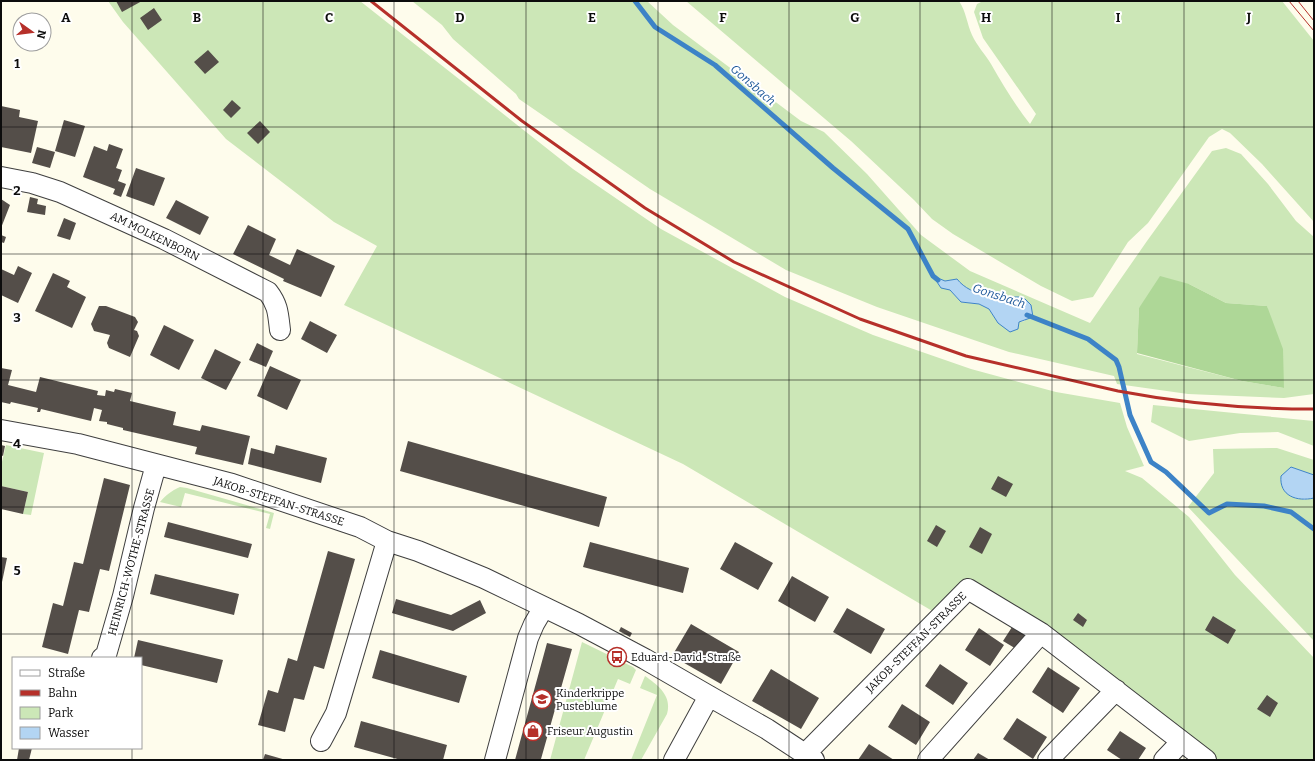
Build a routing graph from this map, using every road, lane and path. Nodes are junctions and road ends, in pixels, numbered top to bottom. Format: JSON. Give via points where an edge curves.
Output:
{"nodes":[{"id":1,"x":1,"y":177,"type":"edge"},
{"id":2,"x":280,"y":330,"type":"dead end"},
{"id":3,"x":1,"y":430,"type":"edge"},
{"id":4,"x":156,"y":465,"type":"junction"},
{"id":5,"x":386,"y":541,"type":"junction"},
{"id":6,"x":544,"y":607,"type":"junction"},
{"id":7,"x":1041,"y":632,"type":"junction"},
{"id":8,"x":103,"y":657,"type":"edge"},
{"id":9,"x":1116,"y":690,"type":"junction"},
{"id":10,"x":709,"y":696,"type":"junction"},
{"id":11,"x":321,"y":741,"type":"dead end"},
{"id":12,"x":1181,"y":742,"type":"junction"},
{"id":13,"x":809,"y":757,"type":"edge"},
{"id":14,"x":495,"y":760,"type":"edge"},
{"id":15,"x":674,"y":760,"type":"edge"},
{"id":16,"x":928,"y":760,"type":"edge"},
{"id":17,"x":1048,"y":760,"type":"edge"},
{"id":18,"x":1164,"y":760,"type":"edge"},
{"id":19,"x":1206,"y":760,"type":"edge"}],
"edges":[{"from":1,"to":2,"type":"street","name":"AM MOLKENBORN","via":[[60,192],[164,239],[268,292],[275,302]]},
{"from":3,"to":4,"type":"street","name":"JAKOB-STEFFAN-STRASSE","via":[[78,444]]},
{"from":4,"to":5,"type":"street","name":"JAKOB-STEFFAN-STRASSE","via":[[232,484],[360,527]]},
{"from":4,"to":8,"type":"street","name":"HEINRICH-WOTHE-STRASSE","via":[[123,596]]},
{"from":5,"to":6,"type":"street","name":"JAKOB-STEFFAN-STRASSE","via":[[484,578]]},
{"from":5,"to":11,"type":"street","via":[[336,713]]},
{"from":6,"to":10,"type":"street","name":"JAKOB-STEFFAN-STRASSE"},
{"from":6,"to":14,"type":"street","via":[[528,638]]},
{"from":7,"to":9,"type":"street","name":"JAKOB-STEFFAN-STRASSE"},
{"from":7,"to":13,"type":"street","name":"JAKOB-STEFFAN-STRASSE","via":[[968,590]]},
{"from":7,"to":16,"type":"street"},
{"from":9,"to":12,"type":"street","name":"JAKOB-STEFFAN-STRASSE"},
{"from":9,"to":17,"type":"street"},
{"from":10,"to":13,"type":"street","name":"JAKOB-STEFFAN-STRASSE","via":[[767,729]]},
{"from":10,"to":15,"type":"street"},
{"from":12,"to":18,"type":"street"},
{"from":12,"to":19,"type":"street","name":"JAKOB-STEFFAN-STRASSE"}]}
